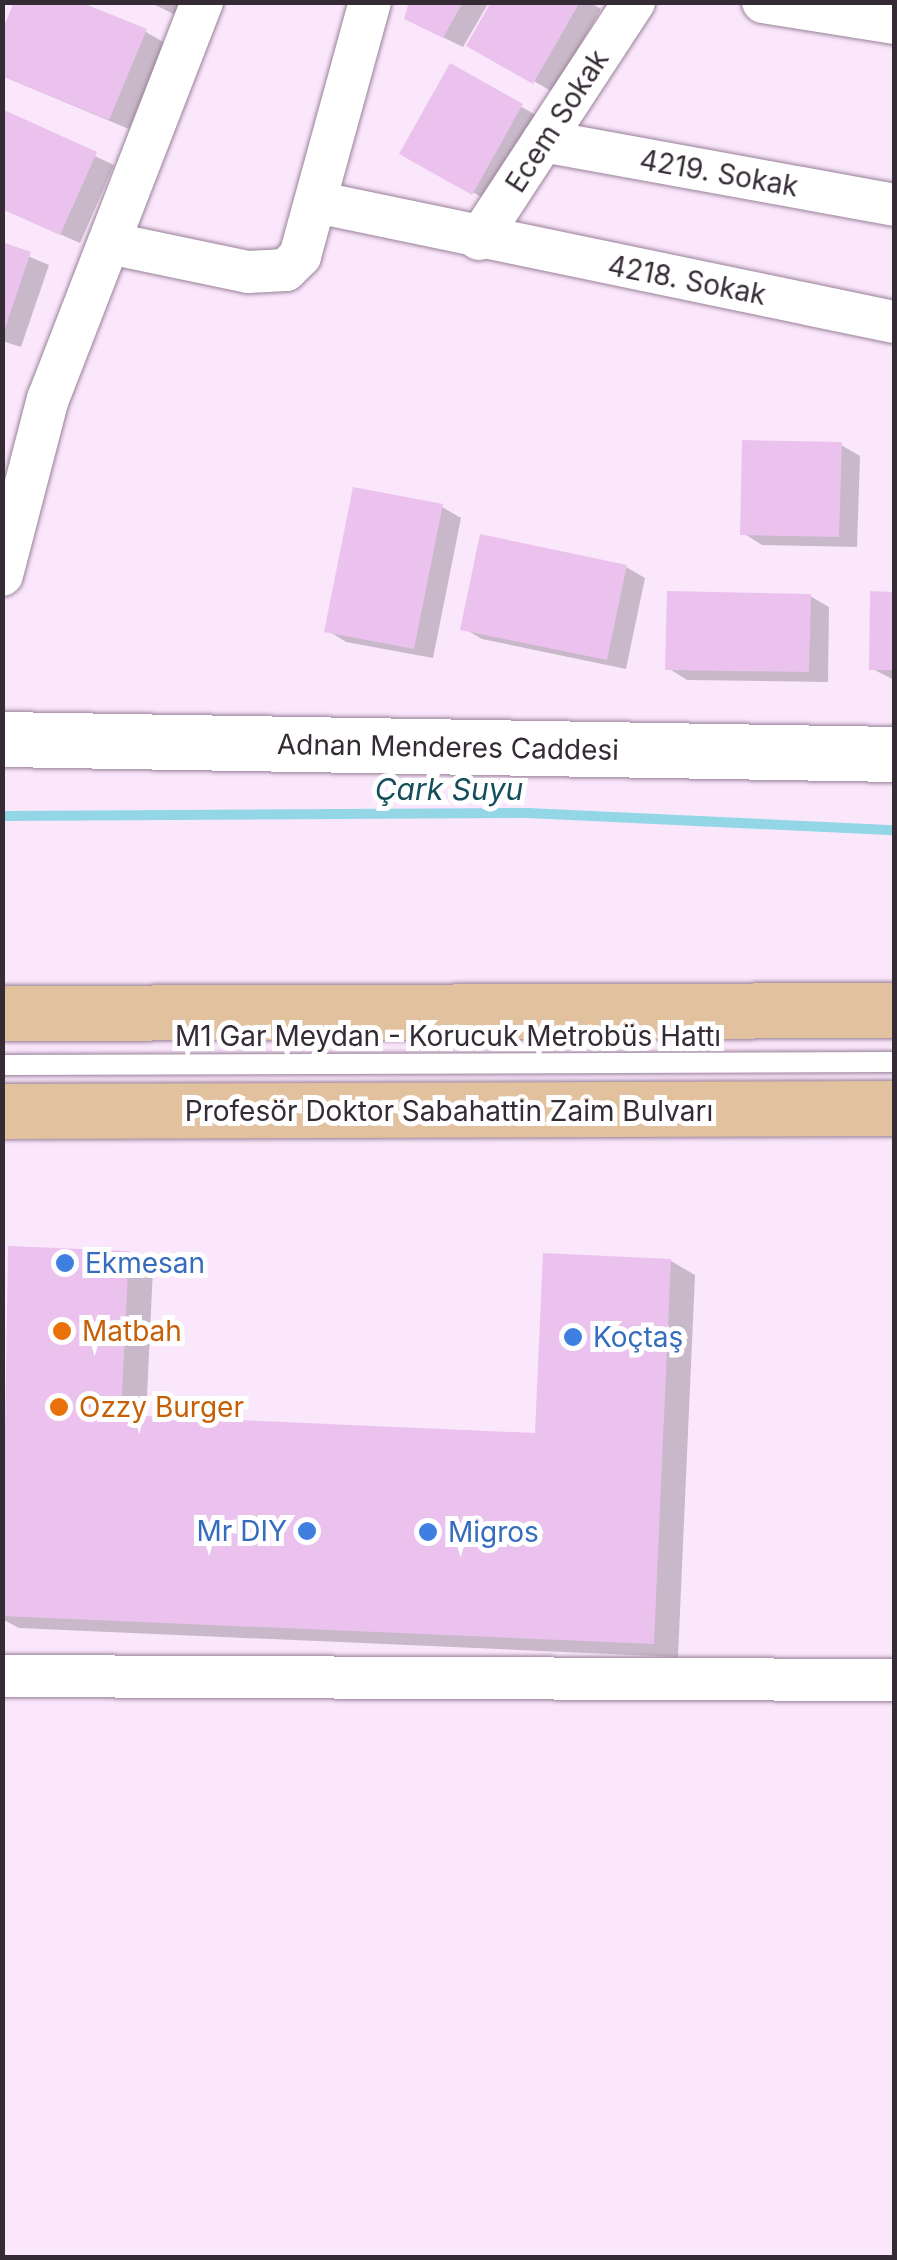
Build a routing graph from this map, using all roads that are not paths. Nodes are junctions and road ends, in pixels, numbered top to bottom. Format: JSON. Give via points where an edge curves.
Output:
{"nodes":[{"id":1,"x":202,"y":2,"type":"edge"},
{"id":2,"x":370,"y":2,"type":"edge"},
{"id":3,"x":634,"y":2,"type":"edge"},
{"id":4,"x":763,"y":2,"type":"edge"},
{"id":5,"x":894,"y":24,"type":"edge"},
{"id":6,"x":543,"y":141,"type":"junction"},
{"id":7,"x":316,"y":202,"type":"junction"},
{"id":8,"x":894,"y":205,"type":"edge"},
{"id":9,"x":479,"y":239,"type":"junction"},
{"id":10,"x":109,"y":243,"type":"junction"},
{"id":11,"x":894,"y":322,"type":"edge"},
{"id":12,"x":2,"y":574,"type":"edge"},
{"id":13,"x":2,"y":739,"type":"edge"},
{"id":14,"x":894,"y":754,"type":"edge"},
{"id":15,"x":894,"y":1010,"type":"edge"},
{"id":16,"x":2,"y":1013,"type":"edge"},
{"id":17,"x":894,"y":1062,"type":"edge"},
{"id":18,"x":2,"y":1065,"type":"edge"},
{"id":19,"x":894,"y":1108,"type":"edge"},
{"id":20,"x":2,"y":1111,"type":"edge"},
{"id":21,"x":2,"y":1676,"type":"edge"},
{"id":22,"x":894,"y":1680,"type":"edge"}],
"edges":[{"from":1,"to":10,"type":"street"},
{"from":2,"to":7,"type":"street"},
{"from":3,"to":6,"type":"street","name":"Ecem Sokak"},
{"from":4,"to":5,"type":"street"},
{"from":6,"to":8,"type":"street","name":"4219. Sokak"},
{"from":6,"to":9,"type":"street","name":"Ecem Sokak"},
{"from":7,"to":9,"type":"street","name":"4218. Sokak"},
{"from":7,"to":10,"type":"street","via":[[300,256],[286,270],[248,272]]},
{"from":9,"to":11,"type":"street","name":"4218. Sokak"},
{"from":10,"to":12,"type":"street","via":[[48,398]]},
{"from":13,"to":14,"type":"street","name":"Adnan Menderes Caddesi"},
{"from":15,"to":16,"type":"main road"},
{"from":17,"to":18,"type":"lane","name":"M1 Gar Meydan - Korucuk Metrobüs Hattı"},
{"from":19,"to":20,"type":"main road","name":"Profesör Doktor Sabahattin Zaim Bulvarı"},
{"from":21,"to":22,"type":"street"}]}
